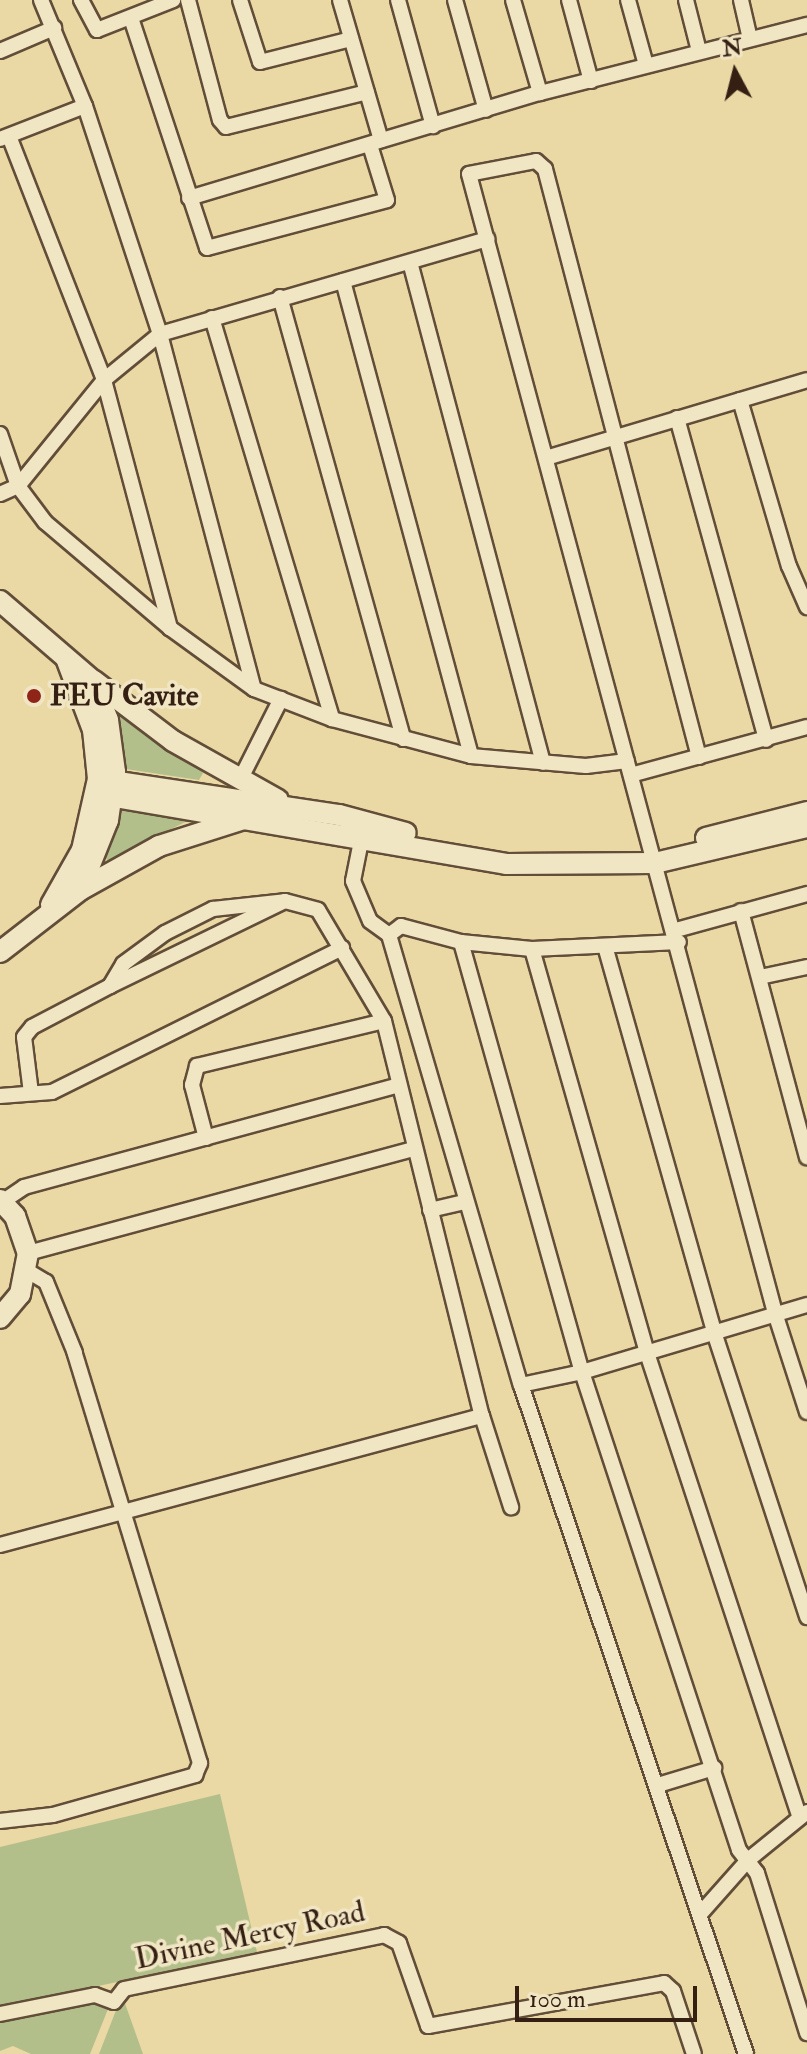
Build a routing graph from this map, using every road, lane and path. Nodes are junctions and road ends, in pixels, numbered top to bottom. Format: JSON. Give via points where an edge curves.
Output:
{"nodes":[{"id":1,"x":41,"y":0,"type":"edge"},
{"id":2,"x":81,"y":0,"type":"edge"},
{"id":3,"x":173,"y":0,"type":"edge"},
{"id":4,"x":188,"y":0,"type":"edge"},
{"id":5,"x":240,"y":0,"type":"edge"},
{"id":6,"x":340,"y":0,"type":"edge"},
{"id":7,"x":398,"y":0,"type":"edge"},
{"id":8,"x":455,"y":0,"type":"edge"},
{"id":9,"x":513,"y":0,"type":"edge"},
{"id":10,"x":569,"y":0,"type":"edge"},
{"id":11,"x":628,"y":0,"type":"edge"},
{"id":12,"x":686,"y":0,"type":"edge"},
{"id":13,"x":741,"y":0,"type":"edge"},
{"id":14,"x":131,"y":18,"type":"junction"},
{"id":15,"x":807,"y":25,"type":"edge"},
{"id":16,"x":54,"y":28,"type":"junction"},
{"id":17,"x":750,"y":38,"type":"junction"},
{"id":18,"x":351,"y":39,"type":"junction"},
{"id":19,"x":0,"y":51,"type":"edge"},
{"id":20,"x":699,"y":51,"type":"junction"},
{"id":21,"x":646,"y":65,"type":"junction"},
{"id":22,"x":591,"y":81,"type":"junction"},
{"id":23,"x":367,"y":92,"type":"junction"},
{"id":24,"x":540,"y":93,"type":"junction"},
{"id":25,"x":85,"y":106,"type":"junction"},
{"id":26,"x":486,"y":110,"type":"junction"},
{"id":27,"x":433,"y":126,"type":"junction"},
{"id":28,"x":4,"y":137,"type":"edge"},
{"id":29,"x":376,"y":143,"type":"junction"},
{"id":30,"x":189,"y":198,"type":"junction"},
{"id":31,"x":487,"y":239,"type":"junction"},
{"id":32,"x":410,"y":262,"type":"junction"},
{"id":33,"x":343,"y":281,"type":"junction"},
{"id":34,"x":280,"y":297,"type":"junction"},
{"id":35,"x":212,"y":318,"type":"junction"},
{"id":36,"x":160,"y":334,"type":"junction"},
{"id":37,"x":104,"y":380,"type":"junction"},
{"id":38,"x":807,"y":380,"type":"edge"},
{"id":39,"x":740,"y":400,"type":"junction"},
{"id":40,"x":677,"y":418,"type":"junction"},
{"id":41,"x":0,"y":434,"type":"edge"},
{"id":42,"x":615,"y":437,"type":"junction"},
{"id":43,"x":546,"y":458,"type":"junction"},
{"id":44,"x":18,"y":486,"type":"junction"},
{"id":45,"x":0,"y":494,"type":"edge"},
{"id":46,"x":0,"y":601,"type":"edge"},
{"id":47,"x":807,"y":607,"type":"edge"},
{"id":48,"x":170,"y":628,"type":"junction"},
{"id":49,"x":65,"y":657,"type":"junction"},
{"id":50,"x":92,"y":680,"type":"junction"},
{"id":51,"x":254,"y":689,"type":"junction"},
{"id":52,"x":281,"y":699,"type":"junction"},
{"id":53,"x":332,"y":719,"type":"junction"},
{"id":54,"x":807,"y":727,"type":"edge"},
{"id":55,"x":403,"y":739,"type":"junction"},
{"id":56,"x":766,"y":740,"type":"junction"},
{"id":57,"x":471,"y":756,"type":"junction"},
{"id":58,"x":699,"y":757,"type":"junction"},
{"id":59,"x":543,"y":763,"type":"junction"},
{"id":60,"x":629,"y":768,"type":"junction"},
{"id":61,"x":240,"y":780,"type":"junction"},
{"id":62,"x":106,"y":788,"type":"junction"},
{"id":63,"x":292,"y":808,"type":"junction"},
{"id":64,"x":807,"y":812,"type":"edge"},
{"id":65,"x":251,"y":817,"type":"junction"},
{"id":66,"x":807,"y":827,"type":"edge"},
{"id":67,"x":362,"y":836,"type":"junction"},
{"id":68,"x":653,"y":856,"type":"junction"},
{"id":69,"x":80,"y":890,"type":"junction"},
{"id":70,"x":807,"y":894,"type":"edge"},
{"id":71,"x":285,"y":901,"type":"junction"},
{"id":72,"x":741,"y":911,"type":"junction"},
{"id":73,"x":39,"y":925,"type":"junction"},
{"id":74,"x":389,"y":935,"type":"junction"},
{"id":75,"x":678,"y":936,"type":"junction"},
{"id":76,"x":461,"y":942,"type":"junction"},
{"id":77,"x":605,"y":946,"type":"junction"},
{"id":78,"x":342,"y":948,"type":"junction"},
{"id":79,"x":532,"y":949,"type":"junction"},
{"id":80,"x":0,"y":952,"type":"edge"},
{"id":81,"x":807,"y":967,"type":"edge"},
{"id":82,"x":760,"y":977,"type":"junction"},
{"id":83,"x":110,"y":986,"type":"junction"},
{"id":84,"x":384,"y":1021,"type":"junction"},
{"id":85,"x":397,"y":1086,"type":"junction"},
{"id":86,"x":31,"y":1093,"type":"junction"},
{"id":87,"x":0,"y":1096,"type":"edge"},
{"id":88,"x":206,"y":1138,"type":"junction"},
{"id":89,"x":414,"y":1149,"type":"junction"},
{"id":90,"x":807,"y":1157,"type":"edge"},
{"id":91,"x":1,"y":1201,"type":"edge"},
{"id":92,"x":466,"y":1202,"type":"junction"},
{"id":93,"x":430,"y":1210,"type":"junction"},
{"id":94,"x":28,"y":1262,"type":"junction"},
{"id":95,"x":807,"y":1305,"type":"edge"},
{"id":96,"x":775,"y":1313,"type":"junction"},
{"id":97,"x":0,"y":1318,"type":"edge"},
{"id":98,"x":714,"y":1332,"type":"junction"},
{"id":99,"x":647,"y":1353,"type":"junction"},
{"id":100,"x":582,"y":1372,"type":"junction"},
{"id":101,"x":802,"y":1380,"type":"edge"},
{"id":102,"x":521,"y":1385,"type":"junction"},
{"id":103,"x":807,"y":1412,"type":"edge"},
{"id":104,"x":482,"y":1416,"type":"junction"},
{"id":105,"x":511,"y":1507,"type":"dead end"},
{"id":106,"x":123,"y":1512,"type":"junction"},
{"id":107,"x":0,"y":1545,"type":"edge"},
{"id":108,"x":807,"y":1617,"type":"edge"},
{"id":109,"x":714,"y":1768,"type":"junction"},
{"id":110,"x":658,"y":1785,"type":"junction"},
{"id":111,"x":803,"y":1814,"type":"edge"},
{"id":112,"x":0,"y":1821,"type":"edge"},
{"id":113,"x":748,"y":1860,"type":"junction"},
{"id":114,"x":701,"y":1913,"type":"junction"},
{"id":115,"x":0,"y":2014,"type":"edge"},
{"id":116,"x":807,"y":2033,"type":"edge"},
{"id":117,"x":694,"y":2054,"type":"edge"},
{"id":118,"x":746,"y":2054,"type":"edge"}],
"edges":[{"from":1,"to":16,"type":"street"},
{"from":2,"to":14,"type":"street","via":[[97,30]]},
{"from":3,"to":14,"type":"street"},
{"from":4,"to":23,"type":"street","via":[[226,127]]},
{"from":5,"to":18,"type":"street","via":[[260,62]]},
{"from":6,"to":18,"type":"street"},
{"from":7,"to":27,"type":"street"},
{"from":8,"to":26,"type":"street"},
{"from":9,"to":24,"type":"street"},
{"from":10,"to":22,"type":"street"},
{"from":11,"to":21,"type":"street"},
{"from":12,"to":20,"type":"street"},
{"from":13,"to":17,"type":"street"},
{"from":14,"to":30,"type":"street"},
{"from":15,"to":17,"type":"street"},
{"from":16,"to":19,"type":"street"},
{"from":16,"to":25,"type":"street"},
{"from":17,"to":20,"type":"street"},
{"from":18,"to":23,"type":"street"},
{"from":20,"to":21,"type":"street"},
{"from":21,"to":22,"type":"street"},
{"from":22,"to":24,"type":"street"},
{"from":23,"to":29,"type":"street"},
{"from":24,"to":26,"type":"street"},
{"from":25,"to":28,"type":"street"},
{"from":25,"to":36,"type":"street"},
{"from":26,"to":27,"type":"street"},
{"from":27,"to":29,"type":"street"},
{"from":28,"to":37,"type":"street"},
{"from":29,"to":30,"type":"street"},
{"from":29,"to":30,"type":"street","via":[[387,200],[207,248]]},
{"from":31,"to":32,"type":"street"},
{"from":31,"to":42,"type":"street","via":[[469,174],[542,164]]},
{"from":31,"to":43,"type":"street"},
{"from":32,"to":33,"type":"street"},
{"from":32,"to":59,"type":"street"},
{"from":33,"to":34,"type":"street"},
{"from":33,"to":57,"type":"street"},
{"from":34,"to":35,"type":"street"},
{"from":34,"to":55,"type":"street"},
{"from":35,"to":36,"type":"street"},
{"from":35,"to":53,"type":"street"},
{"from":36,"to":37,"type":"street"},
{"from":36,"to":51,"type":"street"},
{"from":37,"to":44,"type":"street"},
{"from":37,"to":48,"type":"street"},
{"from":38,"to":39,"type":"street"},
{"from":39,"to":40,"type":"street"},
{"from":39,"to":47,"type":"street","via":[[789,566]]},
{"from":40,"to":42,"type":"street"},
{"from":40,"to":56,"type":"street"},
{"from":41,"to":44,"type":"street"},
{"from":42,"to":43,"type":"street"},
{"from":42,"to":58,"type":"street"},
{"from":43,"to":60,"type":"street"},
{"from":44,"to":45,"type":"street"},
{"from":44,"to":48,"type":"street","via":[[45,522]]},
{"from":46,"to":49,"type":"street"},
{"from":48,"to":51,"type":"street"},
{"from":49,"to":50,"type":"street"},
{"from":49,"to":62,"type":"street","via":[[90,720]]},
{"from":50,"to":61,"type":"street","via":[[173,741]]},
{"from":50,"to":62,"type":"street","via":[[108,720]]},
{"from":51,"to":52,"type":"street"},
{"from":52,"to":53,"type":"street"},
{"from":52,"to":61,"type":"street"},
{"from":53,"to":55,"type":"street"},
{"from":54,"to":56,"type":"street"},
{"from":55,"to":57,"type":"street"},
{"from":56,"to":58,"type":"street"},
{"from":57,"to":59,"type":"street"},
{"from":58,"to":60,"type":"street"},
{"from":59,"to":60,"type":"street"},
{"from":60,"to":68,"type":"street"},
{"from":61,"to":63,"type":"street"},
{"from":62,"to":63,"type":"street"},
{"from":62,"to":65,"type":"street"},
{"from":62,"to":69,"type":"street","via":[[95,859]]},
{"from":62,"to":73,"type":"street","via":[[82,850]]},
{"from":63,"to":68,"type":"street","via":[[452,845]]},
{"from":64,"to":68,"type":"street"},
{"from":65,"to":67,"type":"street"},
{"from":65,"to":69,"type":"street","via":[[159,846]]},
{"from":66,"to":68,"type":"street"},
{"from":67,"to":68,"type":"street","via":[[450,858],[506,864]]},
{"from":67,"to":74,"type":"street","via":[[353,881],[370,921]]},
{"from":68,"to":75,"type":"street"},
{"from":69,"to":73,"type":"street"},
{"from":70,"to":72,"type":"street"},
{"from":71,"to":78,"type":"street","via":[[318,910]]},
{"from":71,"to":83,"type":"street"},
{"from":71,"to":83,"type":"street","via":[[213,909],[165,933],[123,964]]},
{"from":72,"to":75,"type":"street"},
{"from":72,"to":82,"type":"street"},
{"from":73,"to":80,"type":"street"},
{"from":74,"to":76,"type":"street","via":[[401,926]]},
{"from":74,"to":92,"type":"street"},
{"from":75,"to":77,"type":"street"},
{"from":75,"to":96,"type":"street"},
{"from":76,"to":79,"type":"street"},
{"from":76,"to":100,"type":"street"},
{"from":77,"to":79,"type":"street"},
{"from":77,"to":98,"type":"street"},
{"from":78,"to":84,"type":"street"},
{"from":78,"to":86,"type":"street","via":[[52,1092]]},
{"from":79,"to":99,"type":"street"},
{"from":81,"to":82,"type":"street"},
{"from":82,"to":90,"type":"street"},
{"from":83,"to":86,"type":"street","via":[[32,1027],[24,1037]]},
{"from":84,"to":85,"type":"street"},
{"from":84,"to":88,"type":"street","via":[[197,1066],[192,1085]]},
{"from":85,"to":88,"type":"street"},
{"from":85,"to":89,"type":"street"},
{"from":86,"to":87,"type":"street"},
{"from":88,"to":91,"type":"street","via":[[24,1187]]},
{"from":89,"to":93,"type":"street"},
{"from":89,"to":94,"type":"street"},
{"from":91,"to":94,"type":"street","via":[[15,1216]]},
{"from":92,"to":93,"type":"street"},
{"from":92,"to":102,"type":"street"},
{"from":93,"to":104,"type":"street"},
{"from":94,"to":97,"type":"street","via":[[20,1294]]},
{"from":94,"to":106,"type":"street","via":[[46,1282],[75,1353]]},
{"from":95,"to":96,"type":"street"},
{"from":96,"to":98,"type":"street"},
{"from":96,"to":101,"type":"street"},
{"from":98,"to":99,"type":"street"},
{"from":98,"to":108,"type":"street"},
{"from":99,"to":100,"type":"street"},
{"from":99,"to":111,"type":"street"},
{"from":100,"to":102,"type":"street"},
{"from":100,"to":109,"type":"street"},
{"from":101,"to":103,"type":"street"},
{"from":102,"to":110,"type":"street"},
{"from":104,"to":105,"type":"street"},
{"from":104,"to":106,"type":"street"},
{"from":106,"to":107,"type":"street"},
{"from":106,"to":112,"type":"street","via":[[200,1763],[195,1775],[53,1815]]},
{"from":109,"to":110,"type":"street"},
{"from":109,"to":113,"type":"street","via":[[739,1850]]},
{"from":110,"to":114,"type":"street"},
{"from":111,"to":113,"type":"street"},
{"from":113,"to":114,"type":"street"},
{"from":113,"to":116,"type":"street","via":[[757,1873]]},
{"from":114,"to":118,"type":"street"},
{"from":115,"to":117,"type":"street","name":"Divine Mercy Road","via":[[95,1995],[114,2002],[130,1987],[393,1937],[422,2021],[435,2028],[664,1983],[673,1991]]}]}
